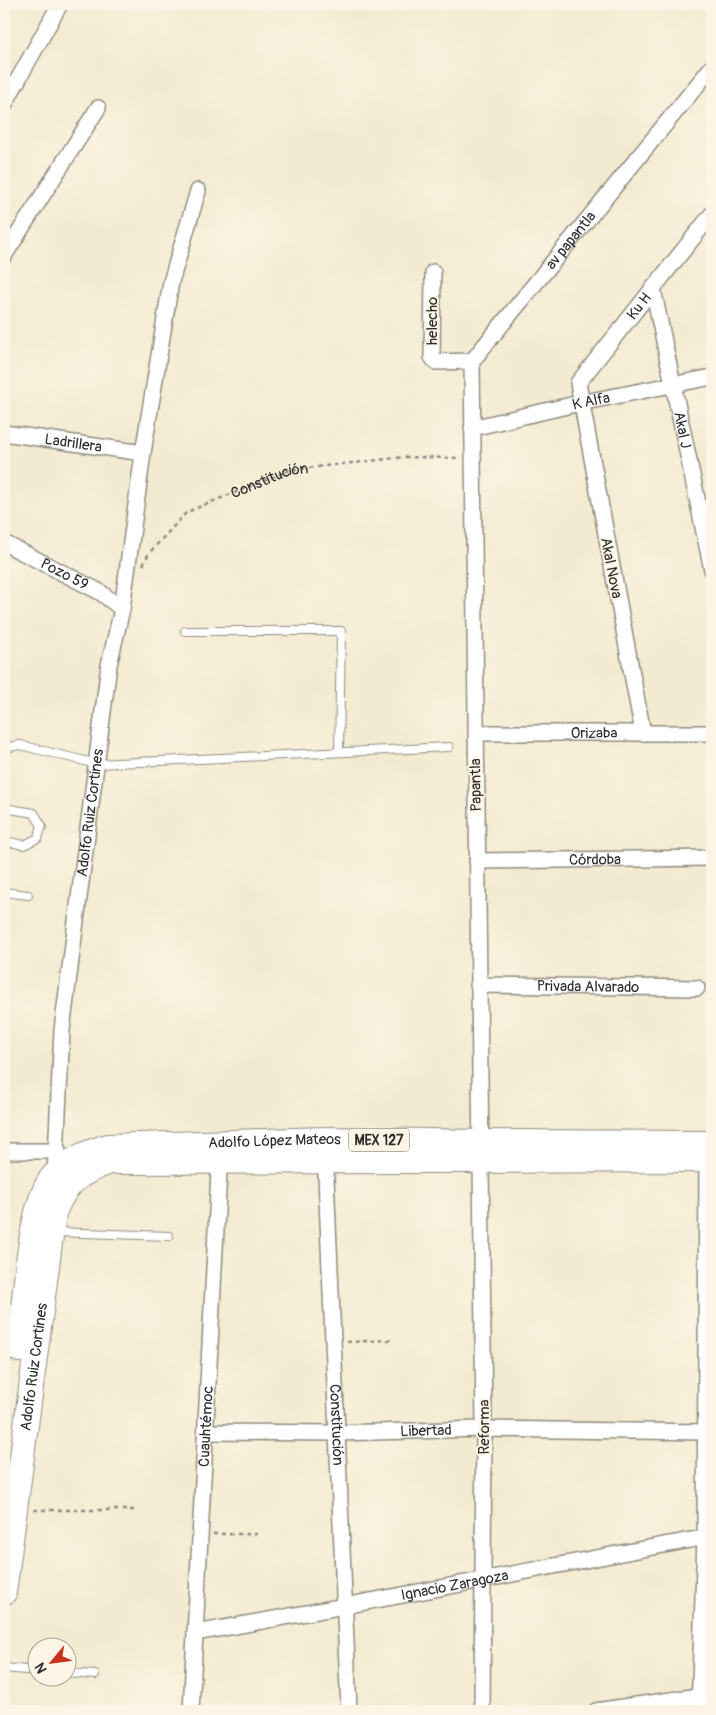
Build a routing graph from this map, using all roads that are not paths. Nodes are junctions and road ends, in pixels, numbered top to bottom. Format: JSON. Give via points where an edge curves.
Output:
{"nodes":[{"id":1,"x":60,"y":4,"type":"edge"},
{"id":2,"x":712,"y":70,"type":"edge"},
{"id":3,"x":4,"y":105,"type":"edge"},
{"id":4,"x":98,"y":108,"type":"dead end"},
{"id":5,"x":198,"y":191,"type":"dead end"},
{"id":6,"x":712,"y":214,"type":"edge"},
{"id":7,"x":4,"y":256,"type":"edge"},
{"id":8,"x":433,"y":272,"type":"dead end"},
{"id":9,"x":653,"y":289,"type":"junction"},
{"id":10,"x":472,"y":361,"type":"junction"},
{"id":11,"x":712,"y":377,"type":"edge"},
{"id":12,"x":672,"y":385,"type":"junction"},
{"id":13,"x":580,"y":403,"type":"junction"},
{"id":14,"x":472,"y":428,"type":"junction"},
{"id":15,"x":4,"y":433,"type":"edge"},
{"id":16,"x":143,"y":453,"type":"junction"},
{"id":17,"x":4,"y":543,"type":"edge"},
{"id":18,"x":712,"y":570,"type":"edge"},
{"id":19,"x":122,"y":609,"type":"junction"},
{"id":20,"x":185,"y":631,"type":"dead end"},
{"id":21,"x":476,"y":733,"type":"junction"},
{"id":22,"x":643,"y":733,"type":"junction"},
{"id":23,"x":712,"y":733,"type":"edge"},
{"id":24,"x":449,"y":747,"type":"dead end"},
{"id":25,"x":4,"y":748,"type":"edge"},
{"id":26,"x":339,"y":752,"type":"junction"},
{"id":27,"x":97,"y":764,"type":"junction"},
{"id":28,"x":4,"y":808,"type":"edge"},
{"id":29,"x":4,"y":841,"type":"edge"},
{"id":30,"x":712,"y":858,"type":"edge"},
{"id":31,"x":477,"y":861,"type":"junction"},
{"id":32,"x":4,"y":892,"type":"edge"},
{"id":33,"x":28,"y":895,"type":"dead end"},
{"id":34,"x":478,"y":985,"type":"junction"},
{"id":35,"x":697,"y":988,"type":"dead end"},
{"id":36,"x":325,"y":1150,"type":"junction"},
{"id":37,"x":4,"y":1151,"type":"edge"},
{"id":38,"x":58,"y":1151,"type":"junction"},
{"id":39,"x":220,"y":1152,"type":"junction"},
{"id":40,"x":480,"y":1152,"type":"junction"},
{"id":41,"x":711,"y":1155,"type":"edge"},
{"id":42,"x":58,"y":1184,"type":"junction"},
{"id":43,"x":51,"y":1232,"type":"junction"},
{"id":44,"x":169,"y":1236,"type":"dead end"},
{"id":45,"x":484,"y":1429,"type":"junction"},
{"id":46,"x":206,"y":1432,"type":"junction"},
{"id":47,"x":706,"y":1432,"type":"junction"},
{"id":48,"x":337,"y":1433,"type":"junction"},
{"id":49,"x":4,"y":1471,"type":"edge"},
{"id":50,"x":709,"y":1537,"type":"edge"},
{"id":51,"x":482,"y":1578,"type":"junction"},
{"id":52,"x":4,"y":1593,"type":"edge"},
{"id":53,"x":344,"y":1607,"type":"junction"},
{"id":54,"x":195,"y":1633,"type":"junction"},
{"id":55,"x":4,"y":1668,"type":"edge"},
{"id":56,"x":28,"y":1670,"type":"edge"},
{"id":57,"x":78,"y":1674,"type":"edge"},
{"id":58,"x":95,"y":1675,"type":"dead end"},
{"id":59,"x":704,"y":1701,"type":"edge"},
{"id":60,"x":191,"y":1711,"type":"edge"},
{"id":61,"x":349,"y":1711,"type":"edge"},
{"id":62,"x":482,"y":1711,"type":"edge"},
{"id":63,"x":596,"y":1711,"type":"edge"}],
"edges":[{"from":1,"to":3,"type":"street"},
{"from":2,"to":10,"type":"street","name":"av papantla"},
{"from":4,"to":7,"type":"street"},
{"from":5,"to":16,"type":"street","name":"Adolfo Ruiz Cortines","via":[[171,282]]},
{"from":6,"to":9,"type":"street","name":"Ku H"},
{"from":8,"to":10,"type":"street","name":"helecho","via":[[432,357],[436,362]]},
{"from":9,"to":12,"type":"street","name":"Akal J"},
{"from":9,"to":13,"type":"street","name":"Ku H","via":[[578,383]]},
{"from":10,"to":14,"type":"street"},
{"from":11,"to":12,"type":"street","name":"K Alfa"},
{"from":12,"to":13,"type":"street","name":"K Alfa"},
{"from":12,"to":18,"type":"street","name":"Akal J"},
{"from":13,"to":14,"type":"street","name":"K Alfa"},
{"from":13,"to":22,"type":"street","name":"Akal Nova"},
{"from":14,"to":21,"type":"street","name":"Papantla"},
{"from":15,"to":16,"type":"street","name":"Ladrillera"},
{"from":16,"to":19,"type":"street","name":"Adolfo Ruiz Cortines"},
{"from":17,"to":19,"type":"street","name":"Pozo 59","via":[[100,592]]},
{"from":19,"to":27,"type":"street","name":"Adolfo Ruiz Cortines","via":[[110,665]]},
{"from":20,"to":26,"type":"lane","via":[[341,631]]},
{"from":21,"to":22,"type":"street","name":"Orizaba"},
{"from":21,"to":31,"type":"street","name":"Papantla"},
{"from":22,"to":23,"type":"street","name":"Orizaba"},
{"from":24,"to":26,"type":"lane"},
{"from":25,"to":27,"type":"lane","via":[[20,745]]},
{"from":26,"to":27,"type":"lane"},
{"from":27,"to":38,"type":"street","name":"Adolfo Ruiz Cortines","via":[[62,1030]]},
{"from":28,"to":29,"type":"lane","via":[[34,813],[42,826],[38,838],[24,845]]},
{"from":30,"to":31,"type":"street","name":"Córdoba"},
{"from":31,"to":34,"type":"street","name":"Papantla"},
{"from":32,"to":33,"type":"lane"},
{"from":34,"to":35,"type":"street","name":"Privada Alvarado"},
{"from":34,"to":40,"type":"street","name":"Papantla"},
{"from":36,"to":39,"type":"main road","name":"Adolfo López Mateos","number":"MEX 127"},
{"from":36,"to":40,"type":"main road","name":"Adolfo López Mateos","number":"MEX 127"},
{"from":36,"to":48,"type":"street","name":"Constitución"},
{"from":37,"to":38,"type":"street"},
{"from":38,"to":42,"type":"street","name":"Adolfo Ruiz Cortines"},
{"from":39,"to":42,"type":"main road","name":"Adolfo López Mateos","number":"MEX 127","via":[[110,1162]]},
{"from":39,"to":46,"type":"street","name":"Cuauhtémoc"},
{"from":40,"to":41,"type":"main road","name":"Adolfo López Mateos","number":"MEX 127"},
{"from":40,"to":45,"type":"street","name":"Reforma"},
{"from":41,"to":47,"type":"street"},
{"from":42,"to":43,"type":"main road","name":"Adolfo Ruiz Cortines","number":"MEX 127"},
{"from":42,"to":49,"type":"main road","name":"Adolfo Ruiz Cortines","number":"MEX 127","via":[[45,1187],[34,1224]]},
{"from":43,"to":44,"type":"lane"},
{"from":43,"to":52,"type":"main road","name":"Adolfo Ruiz Cortines","number":"MEX 127"},
{"from":45,"to":47,"type":"street","name":"Libertad"},
{"from":45,"to":48,"type":"street","name":"Libertad"},
{"from":45,"to":51,"type":"street","name":"Reforma"},
{"from":46,"to":48,"type":"street","name":"Libertad"},
{"from":46,"to":54,"type":"street","name":"Cuauhtémoc"},
{"from":47,"to":50,"type":"street"},
{"from":48,"to":53,"type":"street","name":"Constitución"},
{"from":50,"to":51,"type":"street","name":"Ignacio Zaragoza"},
{"from":50,"to":59,"type":"street"},
{"from":51,"to":53,"type":"street","name":"Ignacio Zaragoza"},
{"from":51,"to":62,"type":"street","name":"Reforma"},
{"from":53,"to":54,"type":"street","name":"Ignacio Zaragoza"},
{"from":53,"to":61,"type":"street","name":"Constitución"},
{"from":54,"to":60,"type":"street","name":"Cuauhtémoc"},
{"from":55,"to":56,"type":"lane"},
{"from":57,"to":58,"type":"lane"},
{"from":59,"to":63,"type":"street"}]}
